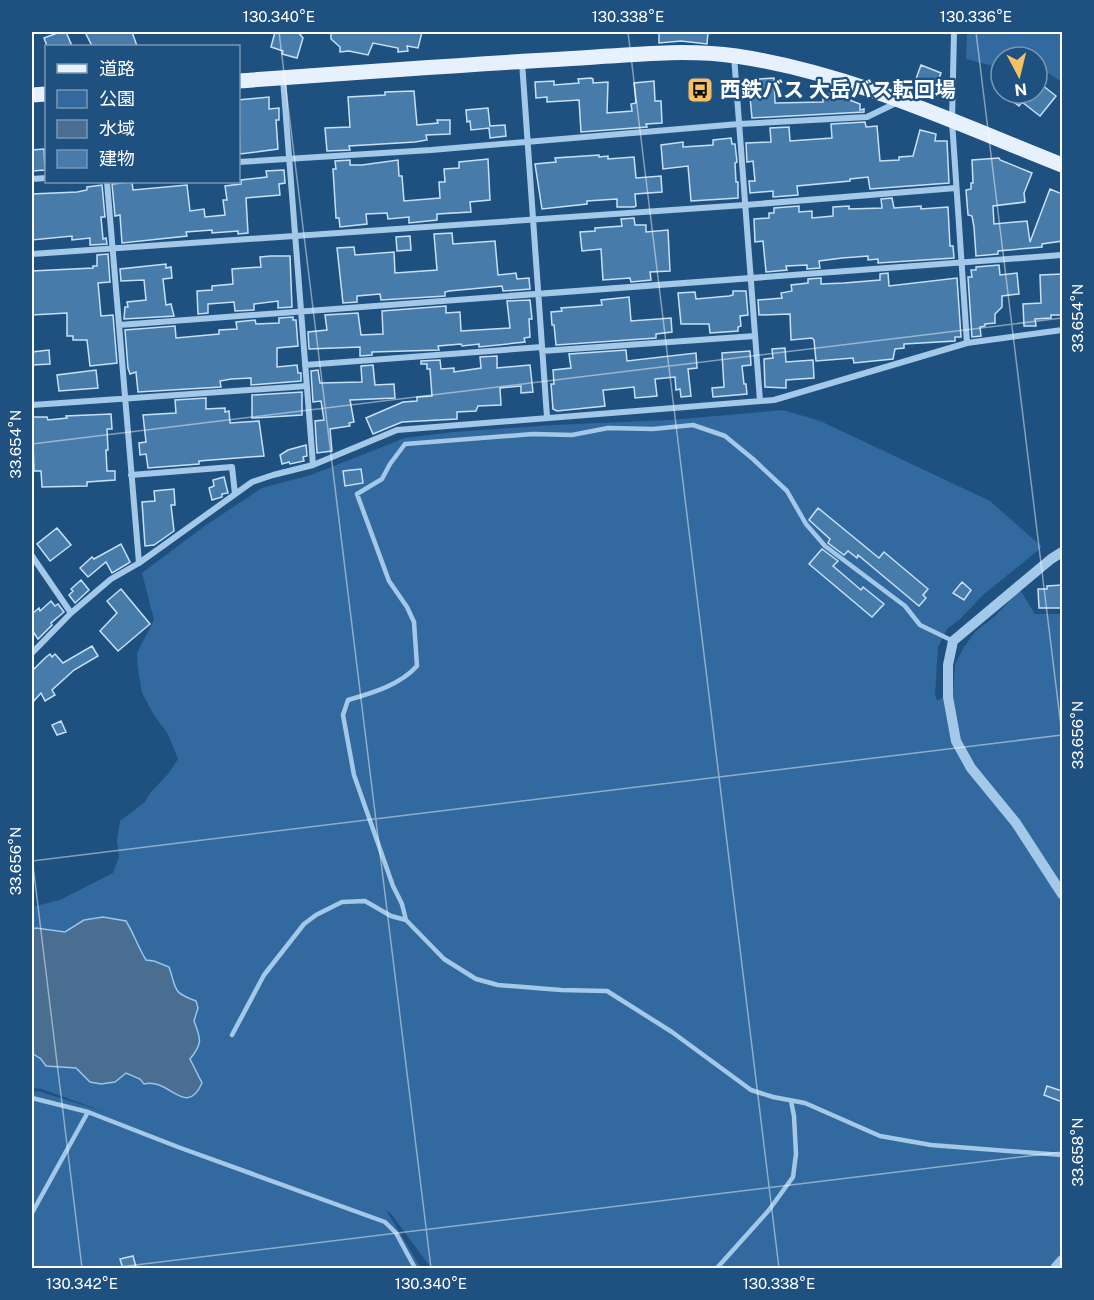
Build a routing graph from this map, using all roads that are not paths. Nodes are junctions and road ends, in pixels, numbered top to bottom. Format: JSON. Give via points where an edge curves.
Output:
{"nodes":[{"id":1,"x":954,"y":32,"type":"edge"},
{"id":2,"x":734,"y":56,"type":"junction"},
{"id":3,"x":522,"y":61,"type":"junction"},
{"id":4,"x":283,"y":78,"type":"junction"},
{"id":5,"x":240,"y":81,"type":"edge"},
{"id":6,"x":900,"y":100,"type":"junction"},
{"id":7,"x":952,"y":121,"type":"junction"},
{"id":8,"x":739,"y":124,"type":"junction"},
{"id":9,"x":528,"y":141,"type":"junction"},
{"id":10,"x":289,"y":158,"type":"junction"},
{"id":11,"x":240,"y":162,"type":"edge"},
{"id":12,"x":1062,"y":165,"type":"edge"},
{"id":13,"x":107,"y":183,"type":"edge"},
{"id":14,"x":956,"y":188,"type":"junction"},
{"id":15,"x":745,"y":205,"type":"junction"},
{"id":16,"x":533,"y":220,"type":"junction"},
{"id":17,"x":295,"y":236,"type":"junction"},
{"id":18,"x":112,"y":248,"type":"junction"},
{"id":19,"x":32,"y":254,"type":"edge"},
{"id":20,"x":1062,"y":255,"type":"edge"},
{"id":21,"x":961,"y":263,"type":"junction"},
{"id":22,"x":750,"y":279,"type":"junction"},
{"id":23,"x":539,"y":294,"type":"junction"},
{"id":24,"x":301,"y":310,"type":"junction"},
{"id":25,"x":119,"y":326,"type":"junction"},
{"id":26,"x":1062,"y":330,"type":"edge"},
{"id":27,"x":755,"y":336,"type":"junction"},
{"id":28,"x":968,"y":343,"type":"junction"},
{"id":29,"x":542,"y":349,"type":"junction"},
{"id":30,"x":305,"y":365,"type":"junction"},
{"id":31,"x":307,"y":386,"type":"junction"},
{"id":32,"x":124,"y":399,"type":"junction"},
{"id":33,"x":760,"y":402,"type":"junction"},
{"id":34,"x":32,"y":405,"type":"edge"},
{"id":35,"x":547,"y":417,"type":"junction"},
{"id":36,"x":313,"y":465,"type":"junction"},
{"id":37,"x":131,"y":475,"type":"junction"},
{"id":38,"x":235,"y":495,"type":"junction"},
{"id":39,"x":1062,"y":552,"type":"edge"},
{"id":40,"x":32,"y":556,"type":"edge"},
{"id":41,"x":139,"y":562,"type":"junction"},
{"id":42,"x":71,"y":614,"type":"junction"},
{"id":43,"x":953,"y":641,"type":"junction"},
{"id":44,"x":32,"y":653,"type":"edge"},
{"id":45,"x":1062,"y":894,"type":"edge"},
{"id":46,"x":406,"y":920,"type":"junction"},
{"id":47,"x":232,"y":1035,"type":"dead end"},
{"id":48,"x":32,"y":1098,"type":"edge"},
{"id":49,"x":791,"y":1101,"type":"junction"},
{"id":50,"x":88,"y":1112,"type":"junction"},
{"id":51,"x":1062,"y":1155,"type":"edge"},
{"id":52,"x":32,"y":1213,"type":"edge"},
{"id":53,"x":1062,"y":1260,"type":"edge"},
{"id":54,"x":416,"y":1269,"type":"edge"},
{"id":55,"x":717,"y":1269,"type":"edge"},
{"id":56,"x":1055,"y":1269,"type":"edge"}],
"edges":[{"from":1,"to":7,"type":"street"},
{"from":2,"to":3,"type":"main road","via":[[671,53]]},
{"from":2,"to":6,"type":"main road","via":[[805,69]]},
{"from":2,"to":8,"type":"street"},
{"from":3,"to":4,"type":"main road"},
{"from":3,"to":9,"type":"street"},
{"from":4,"to":5,"type":"main road"},
{"from":4,"to":10,"type":"street"},
{"from":6,"to":7,"type":"main road"},
{"from":6,"to":8,"type":"street","via":[[867,117]]},
{"from":7,"to":12,"type":"main road"},
{"from":7,"to":14,"type":"street"},
{"from":8,"to":9,"type":"street"},
{"from":8,"to":15,"type":"street"},
{"from":9,"to":10,"type":"street"},
{"from":9,"to":16,"type":"street"},
{"from":10,"to":11,"type":"street"},
{"from":10,"to":17,"type":"street"},
{"from":13,"to":18,"type":"street"},
{"from":14,"to":15,"type":"street"},
{"from":14,"to":21,"type":"street"},
{"from":15,"to":16,"type":"street"},
{"from":15,"to":22,"type":"street"},
{"from":16,"to":17,"type":"street"},
{"from":16,"to":23,"type":"street"},
{"from":17,"to":18,"type":"street"},
{"from":17,"to":24,"type":"street"},
{"from":18,"to":19,"type":"street"},
{"from":18,"to":25,"type":"street"},
{"from":20,"to":21,"type":"street"},
{"from":21,"to":22,"type":"street"},
{"from":21,"to":28,"type":"street"},
{"from":22,"to":23,"type":"street"},
{"from":22,"to":27,"type":"street"},
{"from":23,"to":24,"type":"street"},
{"from":23,"to":29,"type":"street"},
{"from":24,"to":25,"type":"street"},
{"from":24,"to":30,"type":"street"},
{"from":25,"to":32,"type":"street"},
{"from":26,"to":28,"type":"street"},
{"from":27,"to":29,"type":"street"},
{"from":27,"to":33,"type":"street"},
{"from":28,"to":33,"type":"street"},
{"from":29,"to":30,"type":"street"},
{"from":29,"to":35,"type":"street"},
{"from":30,"to":31,"type":"street"},
{"from":31,"to":32,"type":"street"},
{"from":31,"to":36,"type":"street"},
{"from":32,"to":34,"type":"street"},
{"from":32,"to":37,"type":"street"},
{"from":33,"to":35,"type":"street"},
{"from":35,"to":36,"type":"street","via":[[398,430]]},
{"from":36,"to":38,"type":"street","via":[[252,482]]},
{"from":37,"to":38,"type":"street","via":[[232,466]]},
{"from":37,"to":41,"type":"street"},
{"from":38,"to":41,"type":"street"},
{"from":39,"to":43,"type":"street"},
{"from":40,"to":42,"type":"street"},
{"from":41,"to":42,"type":"street","via":[[111,579]]},
{"from":42,"to":44,"type":"street"},
{"from":43,"to":45,"type":"street","via":[[948,697],[956,741],[971,768],[1016,823]]},
{"from":43,"to":46,"type":"lane","via":[[920,625],[905,606],[825,546],[806,524],[787,491],[726,436],[693,425],[405,444],[382,479],[357,494],[389,581],[414,622],[417,666],[380,690],[348,700],[343,715],[354,775]]},
{"from":46,"to":47,"type":"lane","via":[[365,901],[342,902],[316,915],[304,924],[264,975]]},
{"from":46,"to":49,"type":"lane","via":[[444,959],[476,979],[528,988],[607,991],[672,1032],[751,1090]]},
{"from":48,"to":50,"type":"lane"},
{"from":49,"to":51,"type":"lane","via":[[805,1103],[880,1136],[931,1145]]},
{"from":49,"to":55,"type":"lane","via":[[793,1177]]},
{"from":50,"to":52,"type":"lane"},
{"from":50,"to":54,"type":"lane","via":[[385,1222],[396,1233]]},
{"from":53,"to":56,"type":"street"}]}
